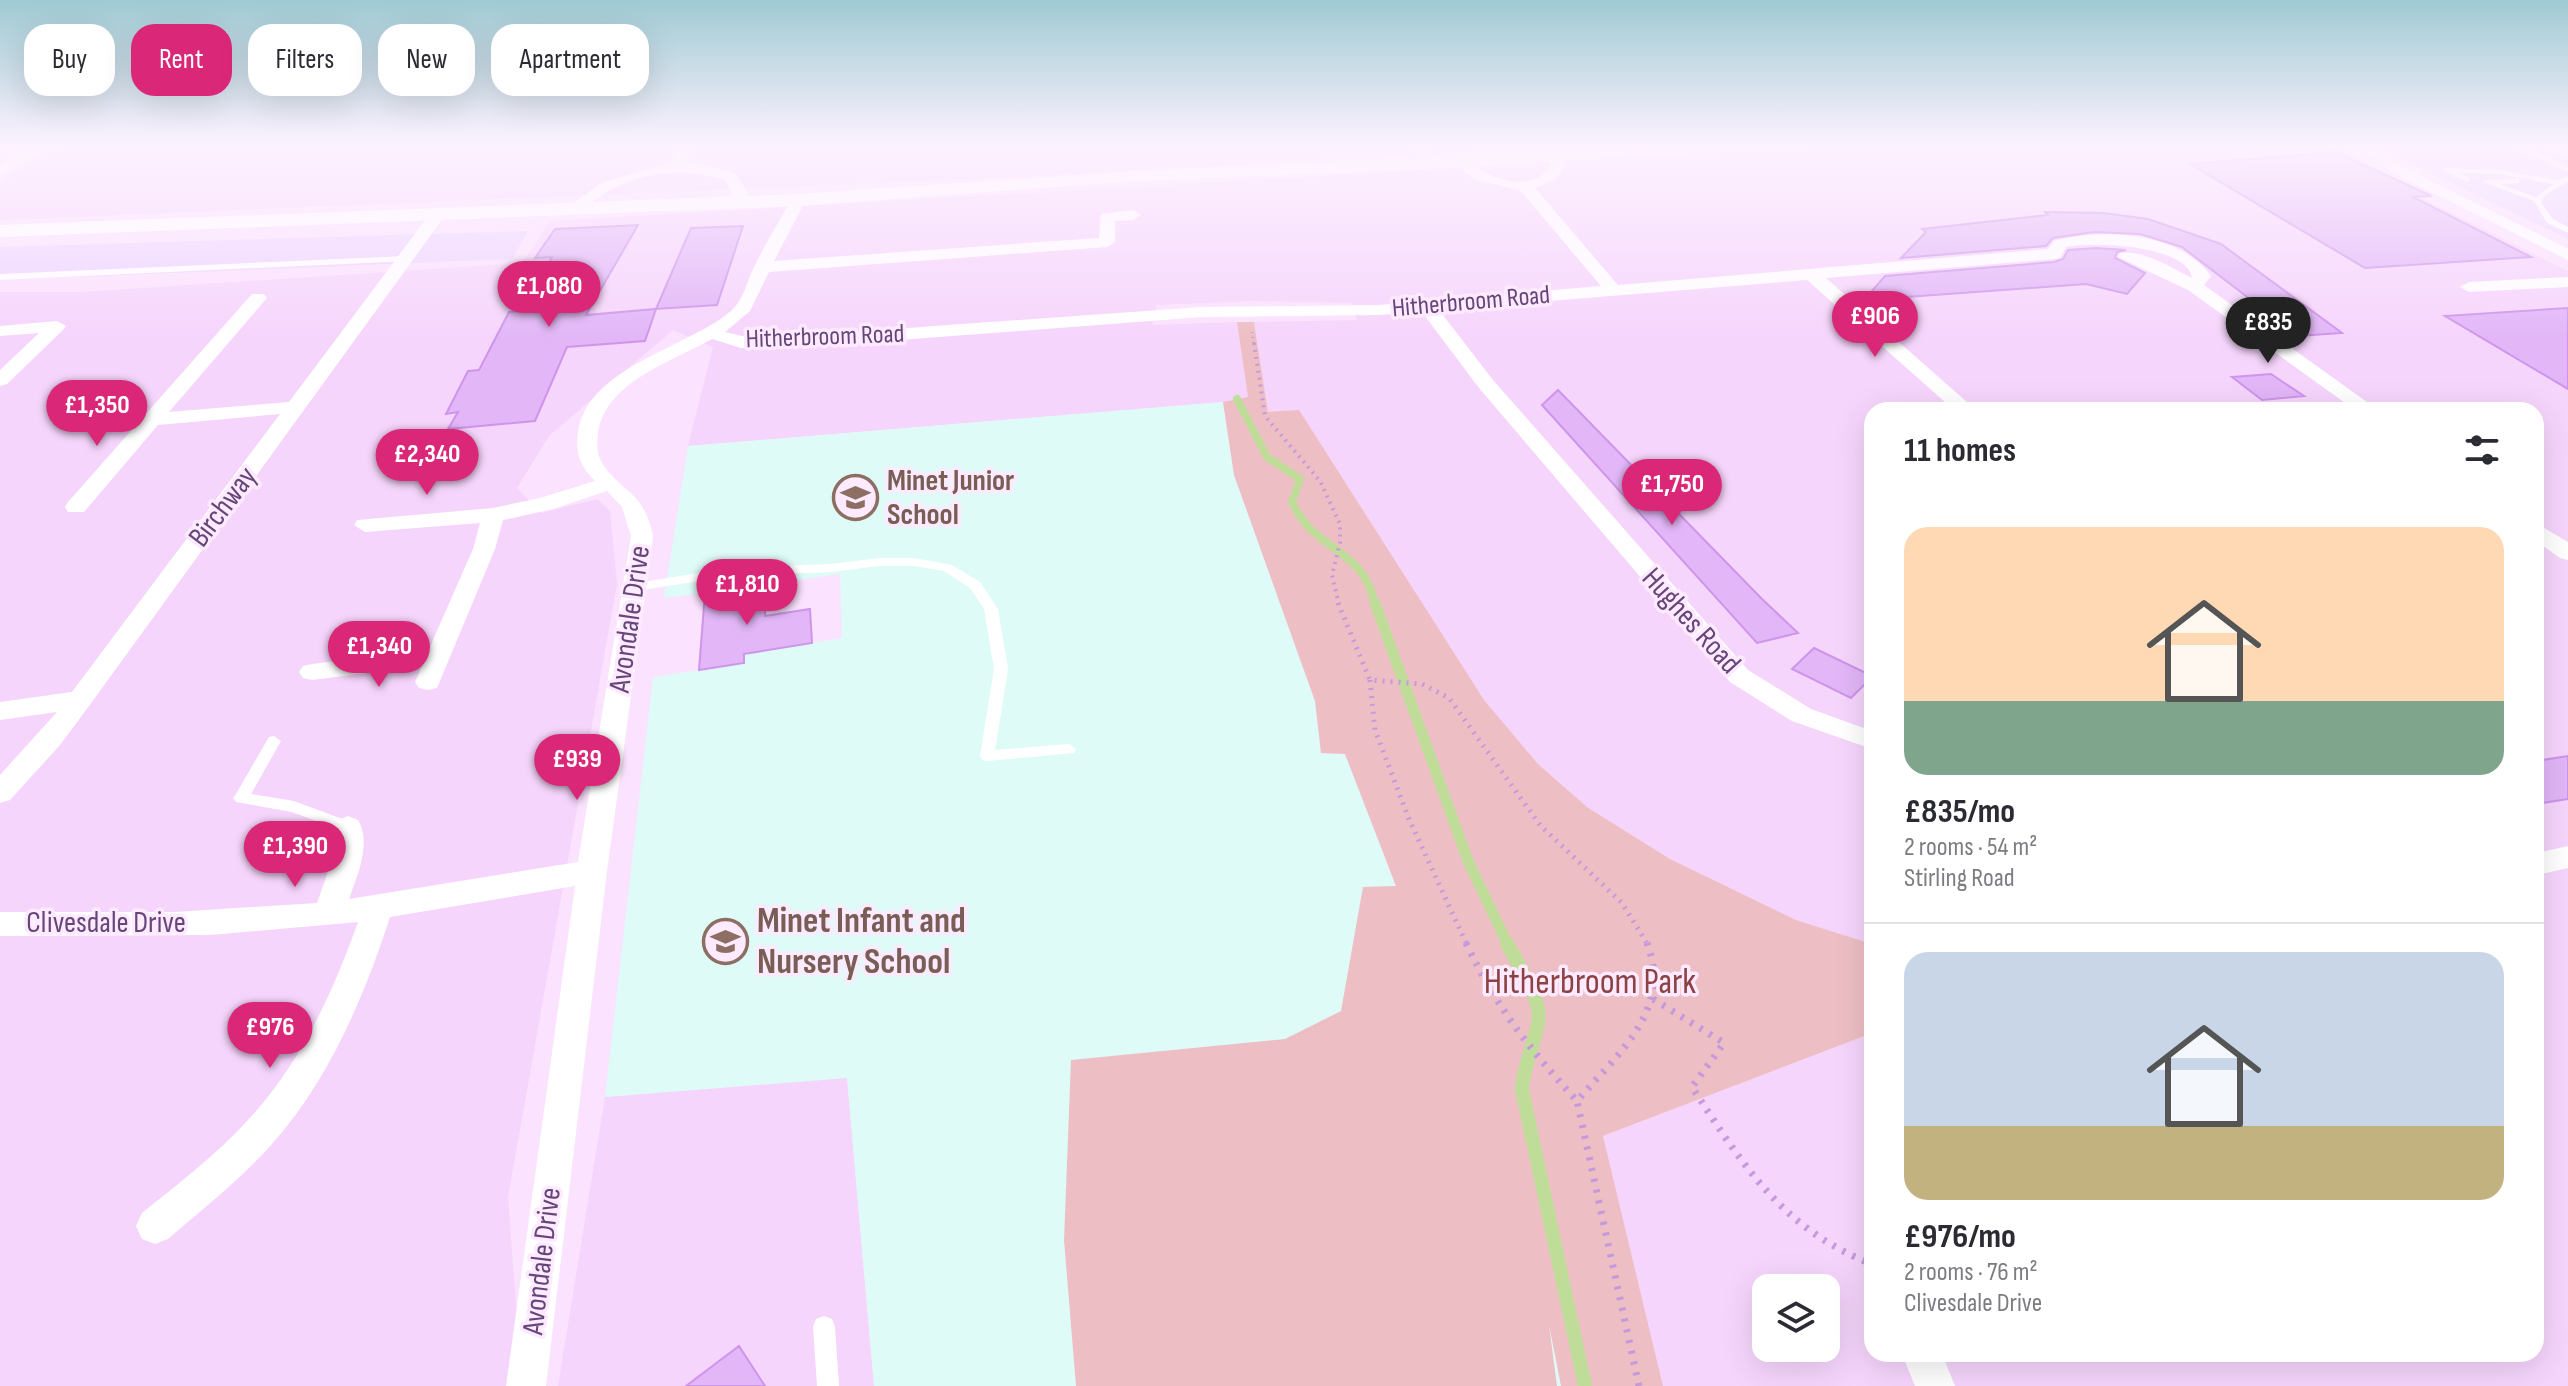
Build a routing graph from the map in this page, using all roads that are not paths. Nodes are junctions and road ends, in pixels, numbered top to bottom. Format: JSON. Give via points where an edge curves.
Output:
{"nodes":[{"id":1,"x":573,"y":209,"type":"joint"},
{"id":2,"x":580,"y":209,"type":"edge"},
{"id":3,"x":793,"y":209,"type":"edge"},
{"id":4,"x":1544,"y":209,"type":"edge"},
{"id":5,"x":2475,"y":209,"type":"edge"},
{"id":6,"x":2542,"y":209,"type":"edge"},
{"id":7,"x":438,"y":214,"type":"junction"},
{"id":8,"x":1133,"y":215,"type":"dead end"},
{"id":9,"x":2568,"y":230,"type":"edge"},
{"id":10,"x":0,"y":231,"type":"edge"},
{"id":11,"x":2568,"y":255,"type":"edge"},
{"id":12,"x":406,"y":259,"type":"junction"},
{"id":13,"x":763,"y":267,"type":"junction"},
{"id":14,"x":1812,"y":275,"type":"junction"},
{"id":15,"x":2448,"y":276,"type":"dead end"},
{"id":16,"x":0,"y":277,"type":"edge"},
{"id":17,"x":2568,"y":282,"type":"edge"},
{"id":18,"x":2469,"y":287,"type":"junction"},
{"id":19,"x":1614,"y":291,"type":"junction"},
{"id":20,"x":258,"y":298,"type":"dead end"},
{"id":21,"x":2496,"y":302,"type":"dead end"},
{"id":22,"x":1426,"y":305,"type":"junction"},
{"id":23,"x":0,"y":331,"type":"edge"},
{"id":24,"x":710,"y":333,"type":"junction"},
{"id":25,"x":0,"y":380,"type":"edge"},
{"id":26,"x":1957,"y":402,"type":"edge"},
{"id":27,"x":2357,"y":402,"type":"edge"},
{"id":28,"x":297,"y":407,"type":"junction"},
{"id":29,"x":152,"y":419,"type":"junction"},
{"id":30,"x":610,"y":483,"type":"junction"},
{"id":31,"x":76,"y":507,"type":"dead end"},
{"id":32,"x":493,"y":515,"type":"junction"},
{"id":33,"x":365,"y":525,"type":"dead end"},
{"id":34,"x":2544,"y":536,"type":"edge"},
{"id":35,"x":2568,"y":553,"type":"edge"},
{"id":36,"x":636,"y":587,"type":"junction"},
{"id":37,"x":440,"y":656,"type":"junction"},
{"id":38,"x":312,"y":672,"type":"dead end"},
{"id":39,"x":428,"y":682,"type":"dead end"},
{"id":40,"x":80,"y":700,"type":"junction"},
{"id":41,"x":0,"y":711,"type":"edge"},
{"id":42,"x":1864,"y":738,"type":"edge"},
{"id":43,"x":274,"y":741,"type":"dead end"},
{"id":44,"x":1069,"y":749,"type":"dead end"},
{"id":45,"x":0,"y":793,"type":"edge"},
{"id":46,"x":348,"y":827,"type":"joint"},
{"id":47,"x":2568,"y":857,"type":"edge"},
{"id":48,"x":2544,"y":862,"type":"edge"},
{"id":49,"x":592,"y":871,"type":"junction"},
{"id":50,"x":378,"y":908,"type":"junction"},
{"id":51,"x":329,"y":912,"type":"junction"},
{"id":52,"x":0,"y":924,"type":"edge"},
{"id":53,"x":155,"y":1226,"type":"dead end"},
{"id":54,"x":824,"y":1327,"type":"dead end"},
{"id":55,"x":1925,"y":1362,"type":"edge"},
{"id":56,"x":526,"y":1386,"type":"edge"},
{"id":57,"x":828,"y":1386,"type":"edge"},
{"id":58,"x":1935,"y":1386,"type":"edge"}],
"edges":[{"from":1,"to":2,"type":"street"},
{"from":1,"to":7,"type":"street"},
{"from":3,"to":13,"type":"street","name":"Avondale Drive"},
{"from":4,"to":19,"type":"street"},
{"from":5,"to":11,"type":"street"},
{"from":6,"to":9,"type":"lane","via":[[2550,221]]},
{"from":7,"to":10,"type":"street"},
{"from":7,"to":12,"type":"street","name":"Birchway"},
{"from":8,"to":13,"type":"street","via":[[1107,217],[1107,242]]},
{"from":12,"to":16,"type":"lane"},
{"from":12,"to":28,"type":"street","name":"Birchway"},
{"from":13,"to":24,"type":"street","name":"Avondale Drive","via":[[748,303]]},
{"from":14,"to":19,"type":"street","name":"Hitherbroom Road"},
{"from":14,"to":26,"type":"street"},
{"from":14,"to":27,"type":"street","name":"Hitherbroom Road","via":[[2054,254],[2060,244],[2081,238],[2140,244],[2197,266],[2202,276],[2194,286]]},
{"from":15,"to":18,"type":"street"},
{"from":17,"to":18,"type":"street"},
{"from":18,"to":21,"type":"street"},
{"from":19,"to":22,"type":"street","name":"Hitherbroom Road"},
{"from":20,"to":29,"type":"street"},
{"from":22,"to":24,"type":"street","name":"Hitherbroom Road","via":[[1251,311],[781,343],[741,342]]},
{"from":22,"to":42,"type":"street","name":"Hughes Road","via":[[1496,395],[1739,676],[1786,709]]},
{"from":23,"to":25,"type":"street","via":[[57,326]]},
{"from":24,"to":30,"type":"street","name":"Avondale Drive","via":[[645,367],[597,410],[586,449]]},
{"from":28,"to":29,"type":"street"},
{"from":28,"to":40,"type":"street","name":"Birchway"},
{"from":29,"to":31,"type":"street"},
{"from":30,"to":32,"type":"street"},
{"from":30,"to":36,"type":"street","name":"Avondale Drive","via":[[639,515]]},
{"from":32,"to":33,"type":"street"},
{"from":32,"to":37,"type":"street"},
{"from":34,"to":35,"type":"street"},
{"from":36,"to":44,"type":"lane","via":[[731,572],[880,562],[948,568],[975,585],[991,609],[1001,669],[987,756]]},
{"from":36,"to":49,"type":"street","name":"Avondale Drive"},
{"from":37,"to":38,"type":"street"},
{"from":37,"to":39,"type":"street"},
{"from":40,"to":41,"type":"street"},
{"from":40,"to":45,"type":"street","name":"Birchway"},
{"from":43,"to":46,"type":"lane","via":[[241,798],[294,807]]},
{"from":46,"to":51,"type":"street","via":[[347,860]]},
{"from":47,"to":48,"type":"street"},
{"from":49,"to":50,"type":"street","name":"Clivesdale Drive"},
{"from":49,"to":56,"type":"street","name":"Avondale Drive"},
{"from":50,"to":51,"type":"street","name":"Clivesdale Drive"},
{"from":50,"to":53,"type":"street","via":[[326,1030],[273,1117],[223,1169]]},
{"from":51,"to":52,"type":"street","name":"Clivesdale Drive","via":[[232,922]]},
{"from":54,"to":57,"type":"lane"},
{"from":55,"to":58,"type":"street"}]}
